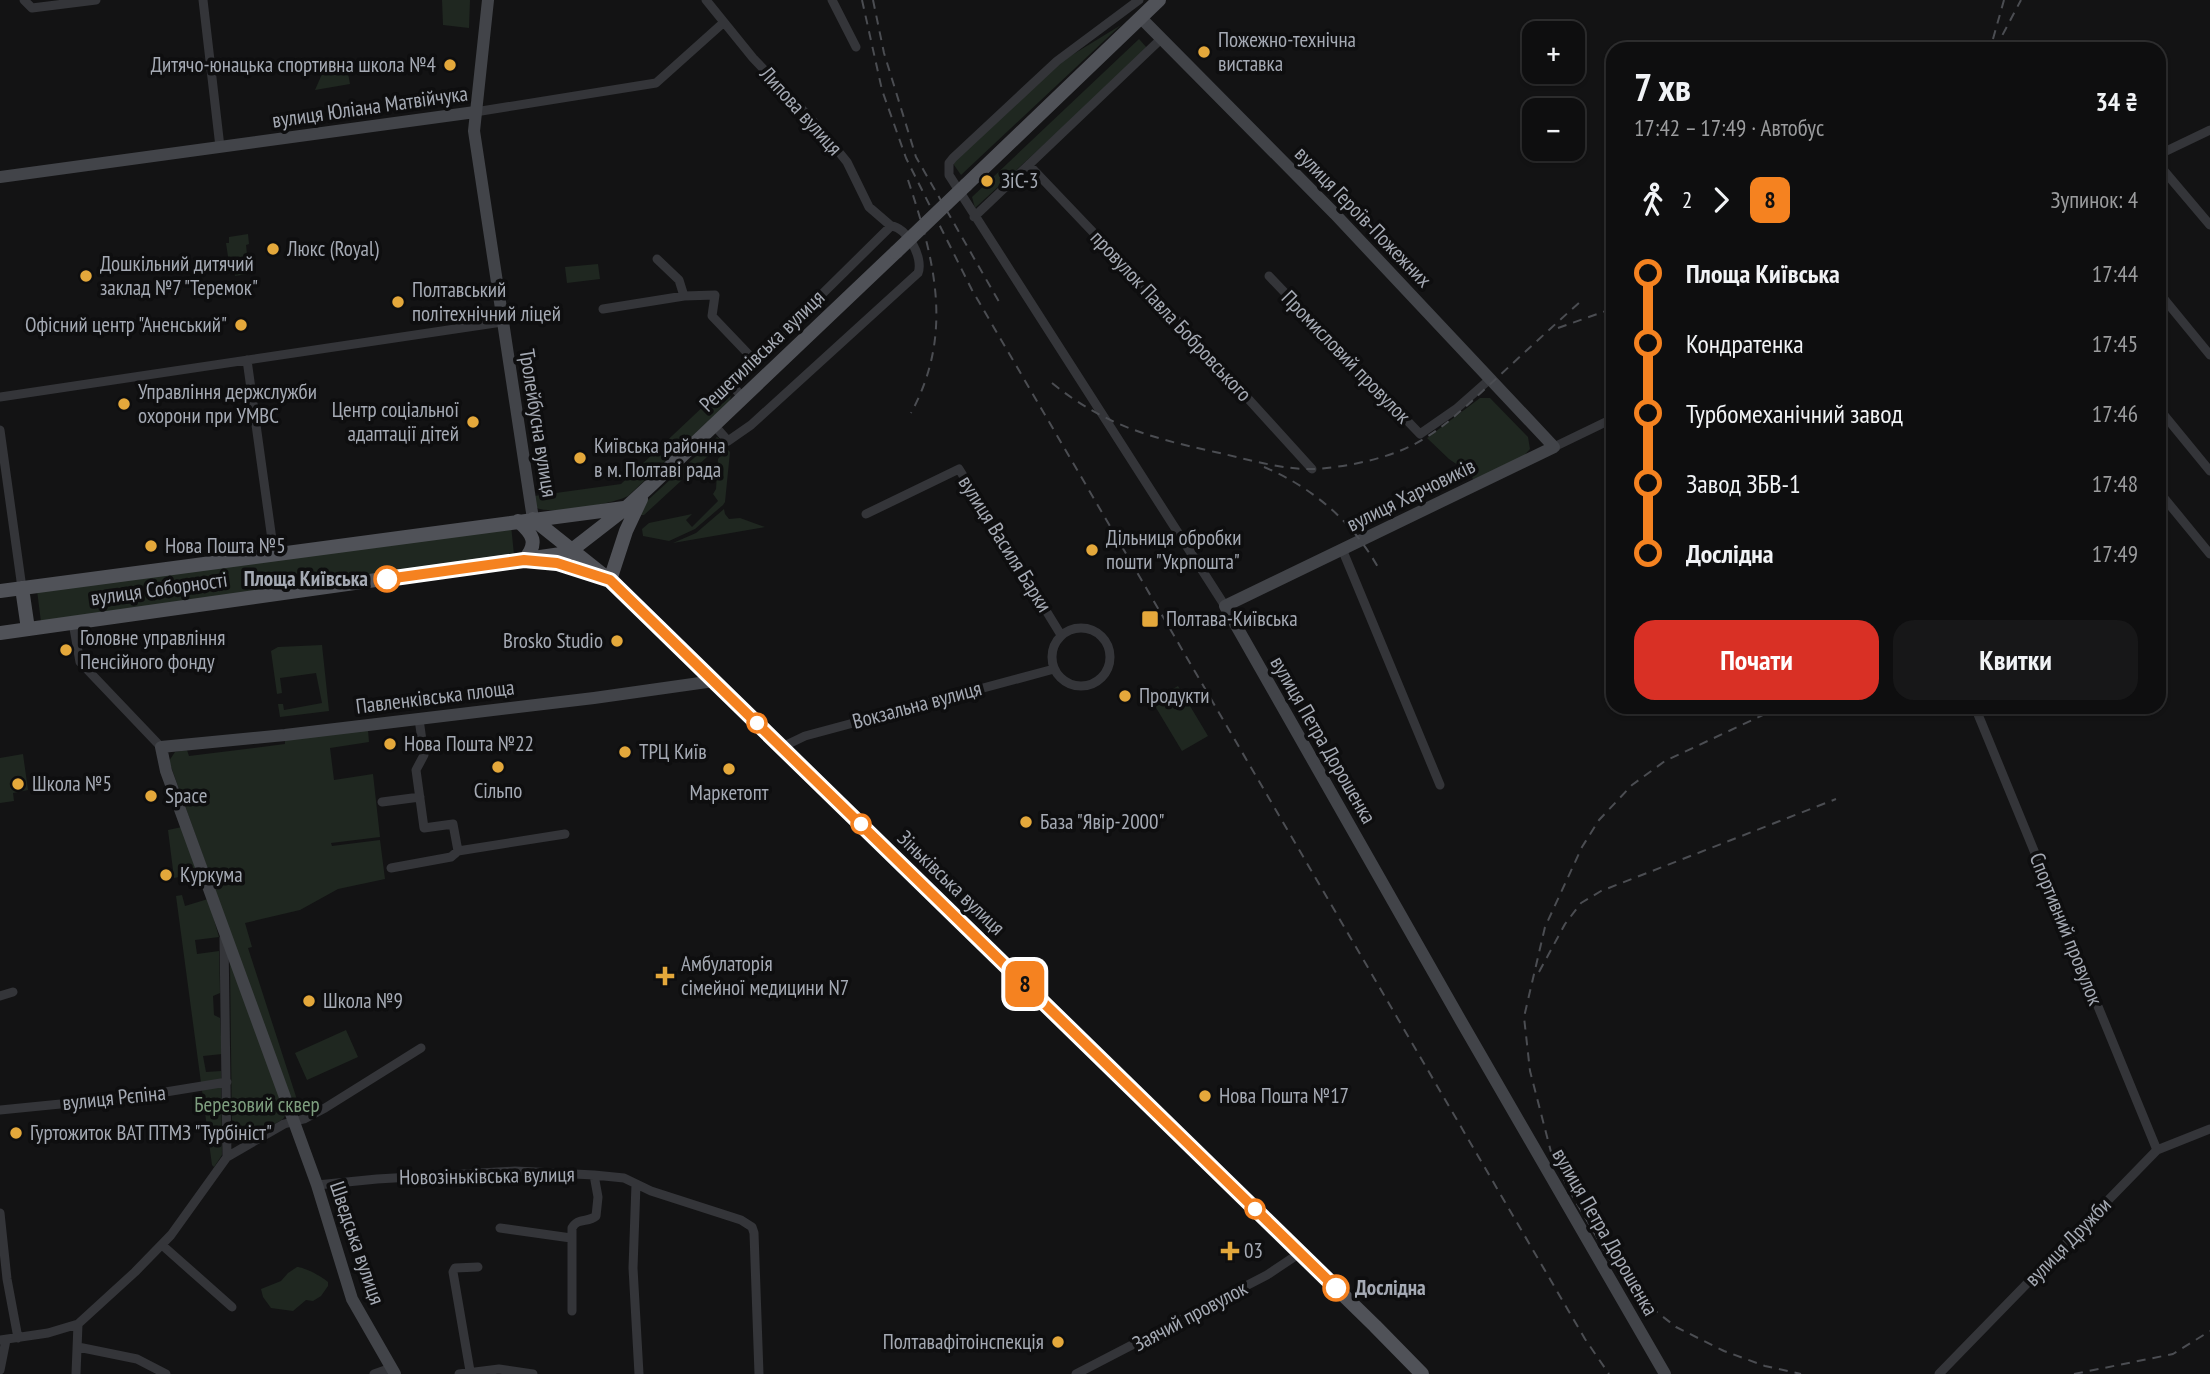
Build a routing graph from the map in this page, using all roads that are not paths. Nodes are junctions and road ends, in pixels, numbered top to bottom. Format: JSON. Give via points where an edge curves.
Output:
{"nodes":[{"id":1,"x":24,"y":0,"type":"edge"},
{"id":2,"x":96,"y":0,"type":"edge"},
{"id":3,"x":203,"y":0,"type":"edge"},
{"id":4,"x":488,"y":0,"type":"edge"},
{"id":5,"x":706,"y":0,"type":"edge"},
{"id":6,"x":832,"y":0,"type":"edge"},
{"id":7,"x":1139,"y":0,"type":"edge"},
{"id":8,"x":1159,"y":0,"type":"edge"},
{"id":9,"x":1136,"y":13,"type":"junction"},
{"id":10,"x":723,"y":23,"type":"junction"},
{"id":11,"x":1162,"y":38,"type":"junction"},
{"id":12,"x":856,"y":47,"type":"dead end"},
{"id":13,"x":475,"y":112,"type":"junction"},
{"id":14,"x":2210,"y":130,"type":"edge"},
{"id":15,"x":220,"y":148,"type":"junction"},
{"id":16,"x":2166,"y":151,"type":"edge"},
{"id":17,"x":1029,"y":165,"type":"junction"},
{"id":18,"x":2166,"y":173,"type":"edge"},
{"id":19,"x":0,"y":177,"type":"edge"},
{"id":20,"x":974,"y":217,"type":"junction"},
{"id":21,"x":2210,"y":225,"type":"edge"},
{"id":22,"x":891,"y":226,"type":"junction"},
{"id":23,"x":657,"y":259,"type":"dead end"},
{"id":24,"x":1269,"y":276,"type":"dead end"},
{"id":25,"x":684,"y":296,"type":"junction"},
{"id":26,"x":2166,"y":301,"type":"edge"},
{"id":27,"x":603,"y":309,"type":"dead end"},
{"id":28,"x":502,"y":322,"type":"junction"},
{"id":29,"x":2210,"y":355,"type":"edge"},
{"id":30,"x":247,"y":360,"type":"junction"},
{"id":31,"x":754,"y":360,"type":"junction"},
{"id":32,"x":1490,"y":379,"type":"junction"},
{"id":33,"x":0,"y":397,"type":"edge"},
{"id":34,"x":743,"y":398,"type":"junction"},
{"id":35,"x":2166,"y":417,"type":"edge"},
{"id":36,"x":1606,"y":422,"type":"edge"},
{"id":37,"x":714,"y":425,"type":"junction"},
{"id":38,"x":0,"y":430,"type":"edge"},
{"id":39,"x":1554,"y":447,"type":"junction"},
{"id":40,"x":1312,"y":469,"type":"dead end"},
{"id":41,"x":2210,"y":471,"type":"edge"},
{"id":42,"x":652,"y":484,"type":"junction"},
{"id":43,"x":2166,"y":500,"type":"edge"},
{"id":44,"x":626,"y":508,"type":"junction"},
{"id":45,"x":866,"y":514,"type":"dead end"},
{"id":46,"x":526,"y":520,"type":"junction"},
{"id":47,"x":601,"y":528,"type":"junction"},
{"id":48,"x":626,"y":531,"type":"junction"},
{"id":49,"x":1342,"y":549,"type":"junction"},
{"id":50,"x":572,"y":550,"type":"junction"},
{"id":51,"x":274,"y":554,"type":"junction"},
{"id":52,"x":2210,"y":554,"type":"edge"},
{"id":53,"x":524,"y":560,"type":"junction"},
{"id":54,"x":610,"y":580,"type":"junction"},
{"id":55,"x":22,"y":588,"type":"junction"},
{"id":56,"x":0,"y":591,"type":"edge"},
{"id":57,"x":1225,"y":606,"type":"junction"},
{"id":58,"x":73,"y":623,"type":"junction"},
{"id":59,"x":28,"y":629,"type":"junction"},
{"id":60,"x":0,"y":633,"type":"edge"},
{"id":61,"x":1061,"y":635,"type":"junction"},
{"id":62,"x":1054,"y":669,"type":"junction"},
{"id":63,"x":714,"y":681,"type":"junction"},
{"id":64,"x":1978,"y":714,"type":"edge"},
{"id":65,"x":419,"y":719,"type":"junction"},
{"id":66,"x":161,"y":747,"type":"junction"},
{"id":67,"x":782,"y":747,"type":"junction"},
{"id":68,"x":1440,"y":785,"type":"dead end"},
{"id":69,"x":420,"y":797,"type":"junction"},
{"id":70,"x":382,"y":802,"type":"dead end"},
{"id":71,"x":565,"y":834,"type":"dead end"},
{"id":72,"x":458,"y":851,"type":"junction"},
{"id":73,"x":391,"y":868,"type":"dead end"},
{"id":74,"x":223,"y":932,"type":"junction"},
{"id":75,"x":13,"y":992,"type":"dead end"},
{"id":76,"x":0,"y":996,"type":"edge"},
{"id":77,"x":421,"y":1048,"type":"dead end"},
{"id":78,"x":227,"y":1082,"type":"junction"},
{"id":79,"x":0,"y":1110,"type":"edge"},
{"id":80,"x":292,"y":1121,"type":"junction"},
{"id":81,"x":2210,"y":1129,"type":"edge"},
{"id":82,"x":2157,"y":1150,"type":"junction"},
{"id":83,"x":227,"y":1157,"type":"junction"},
{"id":84,"x":594,"y":1175,"type":"junction"},
{"id":85,"x":636,"y":1184,"type":"junction"},
{"id":86,"x":317,"y":1185,"type":"junction"},
{"id":87,"x":0,"y":1213,"type":"edge"},
{"id":88,"x":500,"y":1228,"type":"dead end"},
{"id":89,"x":571,"y":1238,"type":"junction"},
{"id":90,"x":162,"y":1245,"type":"junction"},
{"id":91,"x":1300,"y":1253,"type":"junction"},
{"id":92,"x":478,"y":1267,"type":"dead end"},
{"id":93,"x":232,"y":1307,"type":"dead end"},
{"id":94,"x":572,"y":1311,"type":"dead end"},
{"id":95,"x":78,"y":1324,"type":"junction"},
{"id":96,"x":18,"y":1338,"type":"junction"},
{"id":97,"x":3,"y":1340,"type":"edge"},
{"id":98,"x":78,"y":1347,"type":"junction"},
{"id":99,"x":0,"y":1370,"type":"edge"},
{"id":100,"x":393,"y":1371,"type":"edge"},
{"id":101,"x":470,"y":1371,"type":"junction"},
{"id":102,"x":76,"y":1374,"type":"edge"},
{"id":103,"x":166,"y":1374,"type":"edge"},
{"id":104,"x":374,"y":1374,"type":"edge"},
{"id":105,"x":459,"y":1374,"type":"edge"},
{"id":106,"x":533,"y":1374,"type":"edge"},
{"id":107,"x":639,"y":1374,"type":"edge"},
{"id":108,"x":759,"y":1374,"type":"edge"},
{"id":109,"x":1076,"y":1374,"type":"edge"},
{"id":110,"x":1422,"y":1374,"type":"edge"},
{"id":111,"x":1665,"y":1374,"type":"edge"},
{"id":112,"x":1938,"y":1374,"type":"edge"}],
"edges":[{"from":1,"to":2,"type":"street","via":[[32,8]]},
{"from":3,"to":15,"type":"street"},
{"from":4,"to":13,"type":"street","name":"Тролейбусна вулиця"},
{"from":5,"to":10,"type":"street","name":"Липова вулиця"},
{"from":6,"to":12,"type":"street"},
{"from":7,"to":9,"type":"street"},
{"from":8,"to":9,"type":"main road"},
{"from":9,"to":11,"type":"street","name":"вулиця Героїв-Пожежних"},
{"from":9,"to":20,"type":"street","name":"вулиця Петра Дорошенка","via":[[1073,47],[949,163],[950,181]]},
{"from":9,"to":34,"type":"main road","name":"Решетилівська вулиця","bridge":true,"via":[[966,185]]},
{"from":10,"to":13,"type":"street","name":"вулиця Юліана Матвійчука","via":[[656,83]]},
{"from":10,"to":22,"type":"street","name":"Липова вулиця","via":[[817,125],[847,162],[869,207]]},
{"from":11,"to":17,"type":"street"},
{"from":11,"to":32,"type":"street","name":"вулиця Героїв-Пожежних"},
{"from":13,"to":15,"type":"street","name":"вулиця Юліана Матвійчука"},
{"from":13,"to":28,"type":"street","name":"Тролейбусна вулиця"},
{"from":14,"to":16,"type":"street"},
{"from":15,"to":19,"type":"street","name":"вулиця Юліана Матвійчука"},
{"from":17,"to":20,"type":"street"},
{"from":17,"to":40,"type":"street","name":"провулок Павла Бобровського"},
{"from":18,"to":21,"type":"street"},
{"from":20,"to":57,"type":"street","name":"вулиця Петра Дорошенка"},
{"from":22,"to":31,"type":"street"},
{"from":22,"to":37,"type":"street","name":"Липова вулиця","via":[[901,229],[918,253],[918,273],[751,425],[728,441]]},
{"from":23,"to":25,"type":"street","via":[[679,280]]},
{"from":24,"to":32,"type":"street","name":"Промисловий провулок","via":[[1420,434]]},
{"from":25,"to":27,"type":"street"},
{"from":25,"to":31,"type":"street","via":[[715,295],[712,316]]},
{"from":26,"to":29,"type":"street"},
{"from":28,"to":30,"type":"street"},
{"from":28,"to":46,"type":"street","name":"Тролейбусна вулиця"},
{"from":30,"to":33,"type":"street"},
{"from":30,"to":51,"type":"street"},
{"from":31,"to":34,"type":"street","via":[[731,384]]},
{"from":32,"to":39,"type":"street","name":"вулиця Героїв-Пожежних"},
{"from":34,"to":37,"type":"main road","name":"Решетилівська вулиця"},
{"from":35,"to":41,"type":"street"},
{"from":36,"to":39,"type":"street","name":"вулиця Харчовиків"},
{"from":37,"to":42,"type":"main road","name":"Решетилівська вулиця"},
{"from":38,"to":55,"type":"street"},
{"from":39,"to":49,"type":"street","name":"вулиця Харчовиків"},
{"from":42,"to":44,"type":"main road","name":"Решетилівська вулиця"},
{"from":42,"to":48,"type":"main road"},
{"from":43,"to":52,"type":"street"},
{"from":44,"to":46,"type":"main road"},
{"from":44,"to":47,"type":"main road","name":"Решетилівська вулиця"},
{"from":45,"to":61,"type":"street","name":"вулиця Василя Барки","via":[[958,469]]},
{"from":46,"to":50,"type":"main road","name":"Зіньківська вулиця"},
{"from":46,"to":51,"type":"main road","name":"вулиця Соборності"},
{"from":46,"to":53,"type":"main road","via":[[533,542]]},
{"from":47,"to":48,"type":"main road"},
{"from":47,"to":50,"type":"main road","name":"Решетилівська вулиця"},
{"from":48,"to":54,"type":"main road"},
{"from":49,"to":57,"type":"street","name":"вулиця Харчовиків"},
{"from":49,"to":68,"type":"street"},
{"from":50,"to":53,"type":"main road","name":"вулиця Соборності"},
{"from":50,"to":54,"type":"main road","name":"Зіньківська вулиця"},
{"from":51,"to":55,"type":"main road","name":"вулиця Соборності"},
{"from":53,"to":54,"type":"main road","via":[[557,563]]},
{"from":53,"to":58,"type":"main road","name":"вулиця Соборності"},
{"from":54,"to":63,"type":"main road","name":"Зіньківська вулиця"},
{"from":55,"to":56,"type":"main road","name":"вулиця Соборності"},
{"from":55,"to":59,"type":"main road"},
{"from":57,"to":111,"type":"street","name":"вулиця Петра Дорошенка"},
{"from":58,"to":59,"type":"main road","name":"вулиця Соборності"},
{"from":58,"to":66,"type":"street","name":"Шведська вулиця","via":[[80,662]]},
{"from":59,"to":60,"type":"main road","name":"вулиця Соборності"},
{"from":61,"to":62,"type":"street","via":[[1052,650]]},
{"from":61,"to":62,"type":"street","via":[[1078,627],[1096,632],[1108,647],[1109,664],[1101,678],[1080,686],[1066,682]]},
{"from":62,"to":67,"type":"street","name":"Вокзальна вулиця","via":[[805,736]]},
{"from":63,"to":65,"type":"street","name":"Павленківська площа"},
{"from":63,"to":67,"type":"main road","name":"Зіньківська вулиця"},
{"from":64,"to":82,"type":"street","name":"Спортивний провулок"},
{"from":65,"to":66,"type":"street","name":"Павленківська площа"},
{"from":65,"to":69,"type":"street","via":[[424,755],[416,770]]},
{"from":66,"to":74,"type":"street","name":"Шведська вулиця"},
{"from":67,"to":91,"type":"main road","name":"Зіньківська вулиця"},
{"from":69,"to":70,"type":"street"},
{"from":69,"to":72,"type":"street","via":[[424,828],[453,824]]},
{"from":71,"to":72,"type":"street"},
{"from":72,"to":73,"type":"street","via":[[451,858]]},
{"from":74,"to":78,"type":"street","name":"Шведська вулиця"},
{"from":74,"to":80,"type":"street","name":"Шведська вулиця"},
{"from":75,"to":76,"type":"street"},
{"from":77,"to":80,"type":"street","via":[[325,1108]]},
{"from":78,"to":79,"type":"street","name":"вулиця Рєпіна"},
{"from":78,"to":83,"type":"street","name":"Шведська вулиця"},
{"from":80,"to":83,"type":"street"},
{"from":80,"to":86,"type":"street","name":"Шведська вулиця"},
{"from":81,"to":82,"type":"street","name":"вулиця Дружби"},
{"from":82,"to":112,"type":"street","name":"вулиця Дружби"},
{"from":83,"to":90,"type":"street"},
{"from":84,"to":85,"type":"street","name":"Новозіньківська вулиця"},
{"from":84,"to":86,"type":"street","name":"Новозіньківська вулиця","via":[[515,1171]]},
{"from":84,"to":89,"type":"street","via":[[596,1216],[576,1222]]},
{"from":85,"to":107,"type":"street","via":[[633,1269]]},
{"from":85,"to":108,"type":"street","name":"Новозіньківська вулиця","via":[[752,1227]]},
{"from":86,"to":100,"type":"street","name":"Шведська вулиця","via":[[352,1299]]},
{"from":87,"to":96,"type":"street"},
{"from":88,"to":89,"type":"street"},
{"from":89,"to":94,"type":"street"},
{"from":90,"to":93,"type":"street"},
{"from":90,"to":95,"type":"street"},
{"from":91,"to":109,"type":"street","name":"Заячий провулок","via":[[1267,1275]]},
{"from":91,"to":110,"type":"main road","name":"Зіньківська вулиця"},
{"from":92,"to":101,"type":"street","via":[[455,1268],[453,1272]]},
{"from":95,"to":96,"type":"street"},
{"from":95,"to":98,"type":"street"},
{"from":96,"to":97,"type":"street"},
{"from":97,"to":99,"type":"street"},
{"from":98,"to":102,"type":"street"},
{"from":98,"to":103,"type":"street","via":[[137,1359]]},
{"from":100,"to":104,"type":"street"},
{"from":101,"to":105,"type":"street"},
{"from":101,"to":106,"type":"street"}]}
